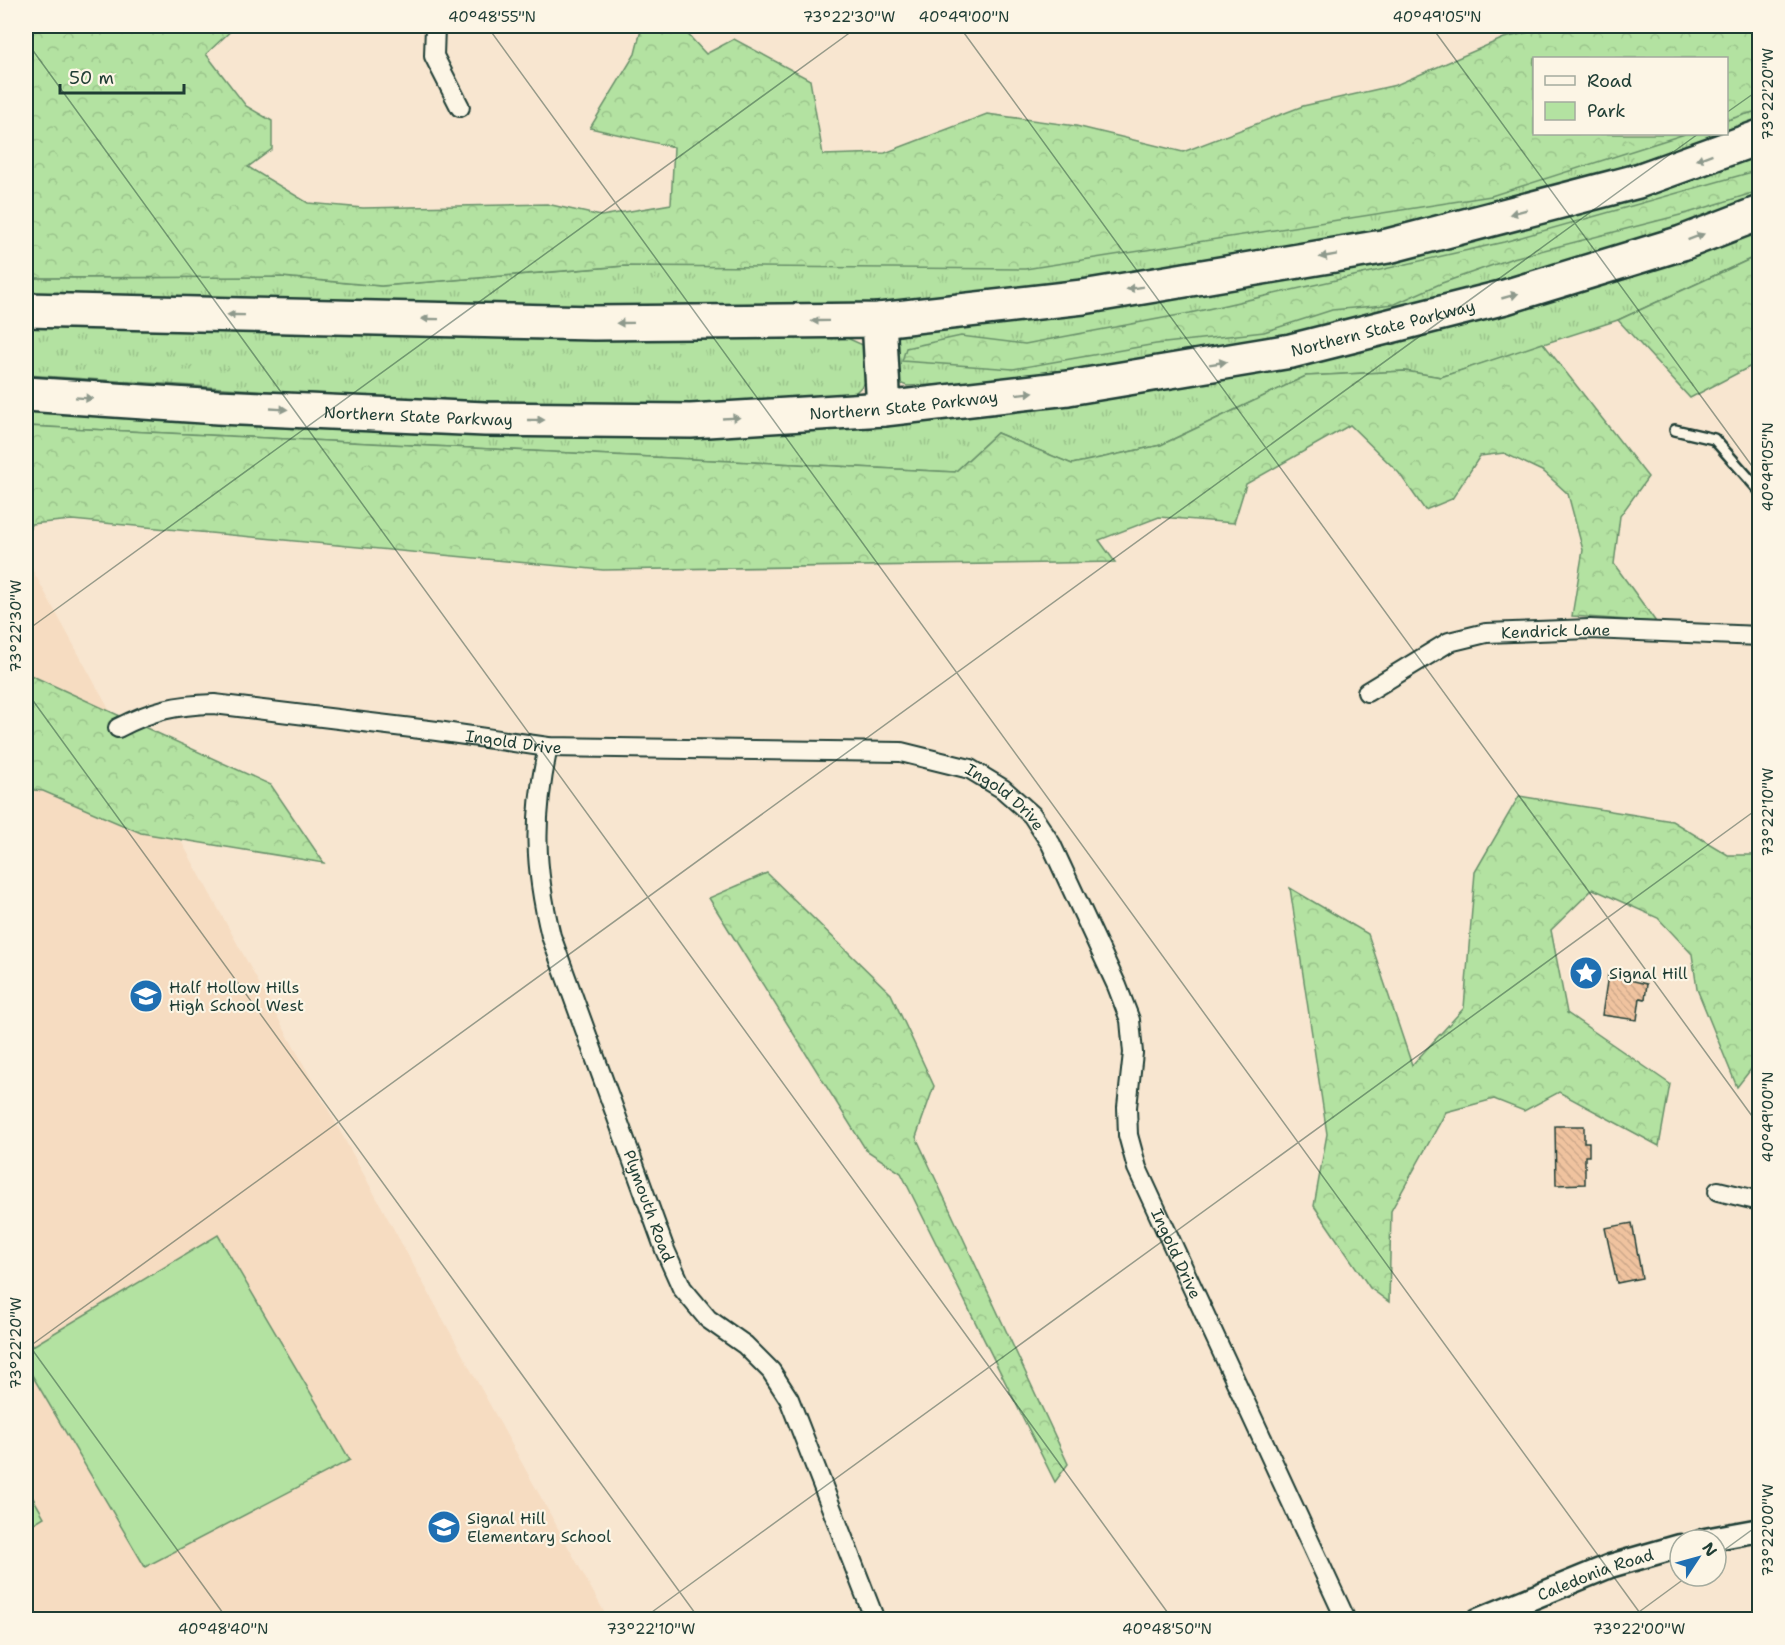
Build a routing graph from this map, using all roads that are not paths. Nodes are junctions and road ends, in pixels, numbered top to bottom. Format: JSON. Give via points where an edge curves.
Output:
{"nodes":[{"id":1,"x":435,"y":26,"type":"edge"},
{"id":2,"x":460,"y":107,"type":"dead end"},
{"id":3,"x":1760,"y":137,"type":"edge"},
{"id":4,"x":1760,"y":213,"type":"edge"},
{"id":5,"x":26,"y":310,"type":"edge"},
{"id":6,"x":879,"y":321,"type":"junction"},
{"id":7,"x":26,"y":394,"type":"edge"},
{"id":8,"x":884,"y":410,"type":"junction"},
{"id":9,"x":1675,"y":430,"type":"dead end"},
{"id":10,"x":1760,"y":491,"type":"edge"},
{"id":11,"x":1760,"y":636,"type":"edge"},
{"id":12,"x":1367,"y":692,"type":"dead end"},
{"id":13,"x":118,"y":728,"type":"dead end"},
{"id":14,"x":548,"y":747,"type":"junction"},
{"id":15,"x":1718,"y":1191,"type":"dead end"},
{"id":16,"x":1760,"y":1201,"type":"edge"},
{"id":17,"x":1760,"y":1530,"type":"edge"},
{"id":18,"x":1728,"y":1536,"type":"edge"},
{"id":19,"x":1668,"y":1550,"type":"edge"},
{"id":20,"x":875,"y":1620,"type":"edge"},
{"id":21,"x":1346,"y":1620,"type":"edge"},
{"id":22,"x":1478,"y":1620,"type":"edge"}],
"edges":[{"from":1,"to":2,"type":"street","via":[[434,56]]},
{"from":3,"to":6,"type":"highway","one_way":true,"via":[[1638,181],[1388,246],[1083,297]]},
{"from":8,"to":4,"type":"highway","name":"Northern State Parkway","one_way":true,"via":[[1068,388],[1291,351],[1505,297],[1682,243]]},
{"from":6,"to":5,"type":"highway","one_way":true,"via":[[594,323]]},
{"from":6,"to":8,"type":"highway"},
{"from":7,"to":8,"type":"highway","name":"Northern State Parkway","one_way":true,"via":[[484,419],[691,421]]},
{"from":9,"to":10,"type":"lane","via":[[1714,439]]},
{"from":11,"to":12,"type":"street","name":"Kendrick Lane","via":[[1590,629],[1486,633],[1449,642]]},
{"from":13,"to":14,"type":"street","name":"Ingold Drive","via":[[147,713],[177,705],[214,704]]},
{"from":14,"to":20,"type":"street","name":"Plymouth Road","via":[[536,836],[539,887],[551,936],[666,1251],[682,1288],[708,1319],[745,1345],[771,1371],[789,1399]]},
{"from":14,"to":21,"type":"street","name":"Ingold Drive","via":[[901,752],[970,769],[1003,789],[1032,815],[1051,844],[1130,1020],[1133,1053],[1128,1135],[1137,1168]]},
{"from":15,"to":16,"type":"street"},
{"from":17,"to":18,"type":"street"},
{"from":19,"to":22,"type":"street","name":"Caledonia Road","via":[[1602,1569]]}]}
